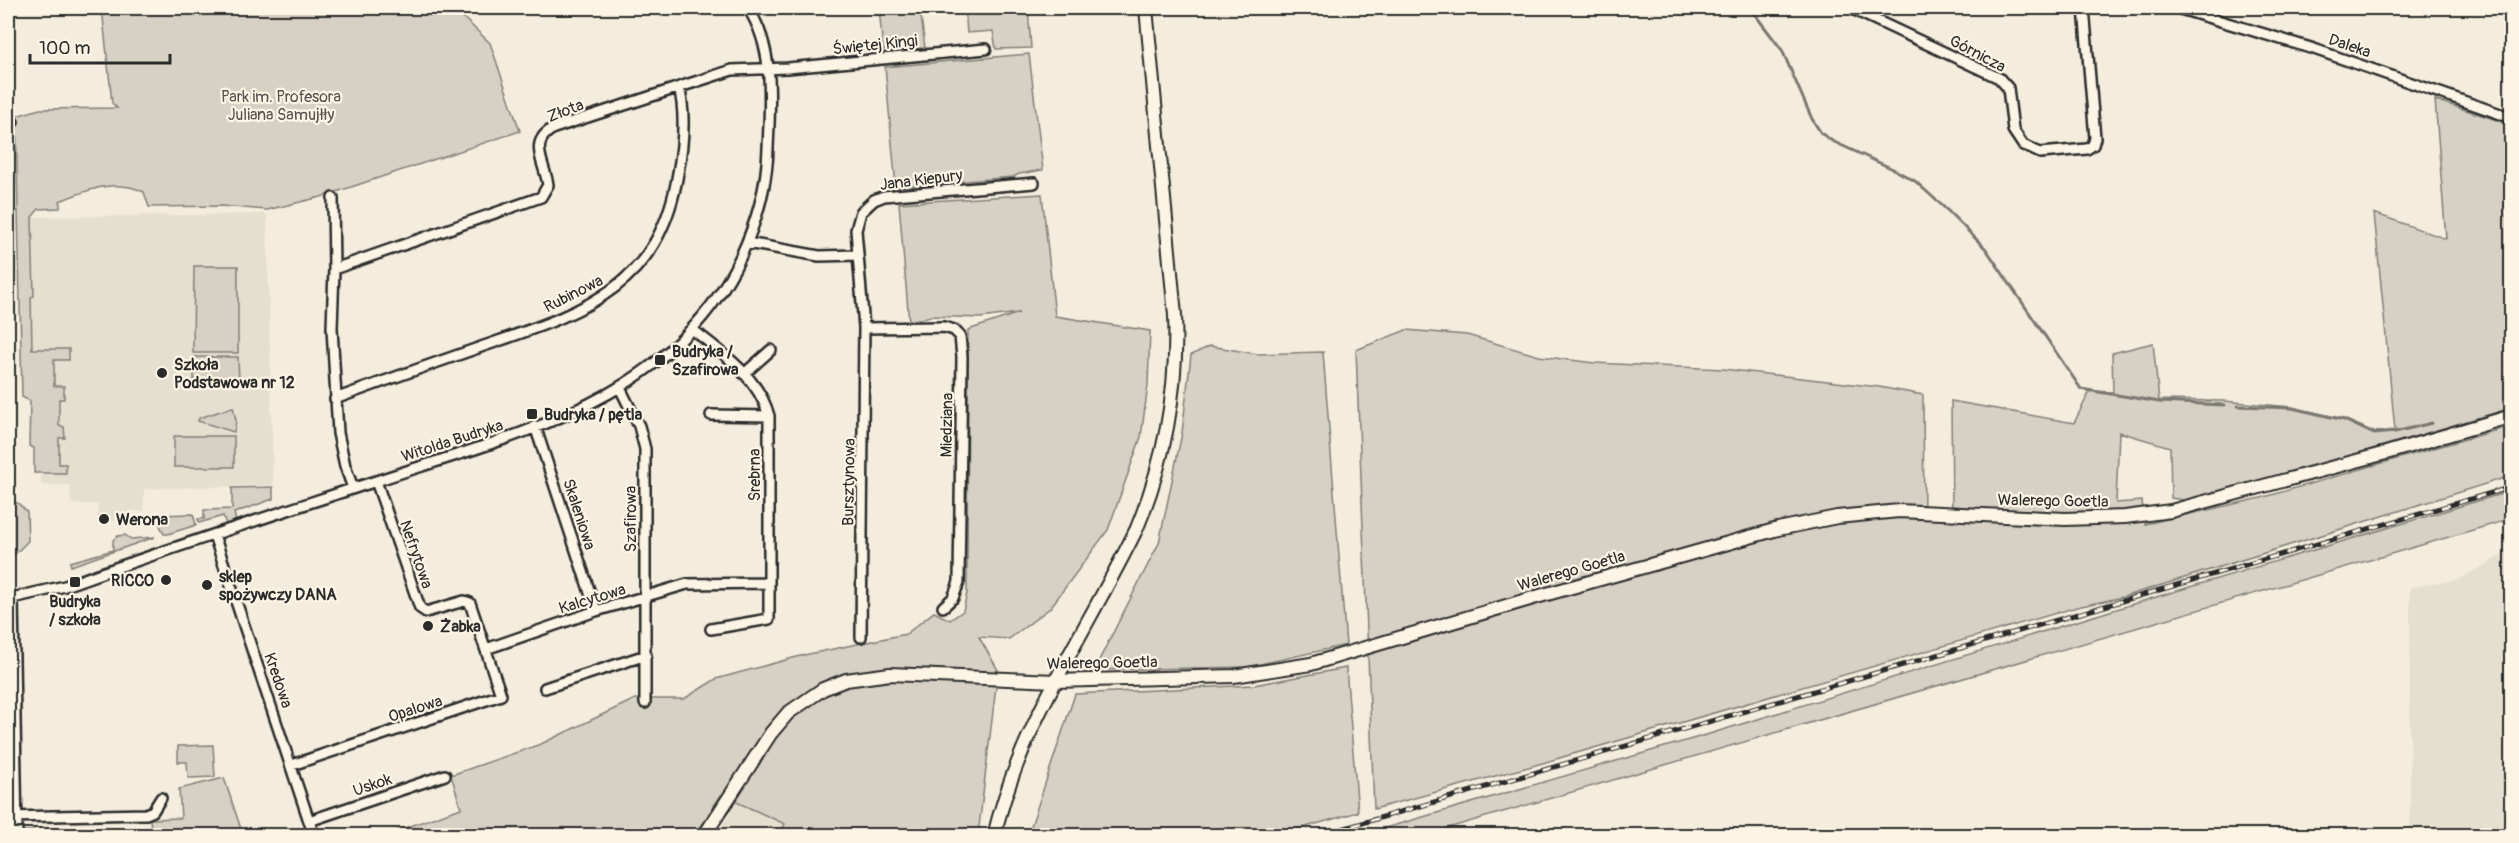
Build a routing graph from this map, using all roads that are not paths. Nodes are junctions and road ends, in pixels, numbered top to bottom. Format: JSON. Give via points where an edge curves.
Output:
{"nodes":[{"id":1,"x":748,"y":8,"type":"edge"},
{"id":2,"x":1146,"y":8,"type":"edge"},
{"id":3,"x":1850,"y":8,"type":"edge"},
{"id":4,"x":2084,"y":8,"type":"edge"},
{"id":5,"x":2177,"y":8,"type":"edge"},
{"id":6,"x":986,"y":49,"type":"dead end"},
{"id":7,"x":768,"y":68,"type":"junction"},
{"id":8,"x":679,"y":87,"type":"junction"},
{"id":9,"x":2511,"y":118,"type":"edge"},
{"id":10,"x":1034,"y":183,"type":"dead end"},
{"id":11,"x":333,"y":198,"type":"dead end"},
{"id":12,"x":747,"y":243,"type":"junction"},
{"id":13,"x":857,"y":255,"type":"junction"},
{"id":14,"x":334,"y":269,"type":"junction"},
{"id":15,"x":864,"y":328,"type":"junction"},
{"id":16,"x":693,"y":330,"type":"junction"},
{"id":17,"x":771,"y":350,"type":"dead end"},
{"id":18,"x":744,"y":374,"type":"junction"},
{"id":19,"x":620,"y":388,"type":"junction"},
{"id":20,"x":335,"y":399,"type":"junction"},
{"id":21,"x":711,"y":415,"type":"dead end"},
{"id":22,"x":769,"y":416,"type":"junction"},
{"id":23,"x":2511,"y":416,"type":"edge"},
{"id":24,"x":535,"y":426,"type":"junction"},
{"id":25,"x":376,"y":481,"type":"junction"},
{"id":26,"x":353,"y":488,"type":"junction"},
{"id":27,"x":214,"y":535,"type":"junction"},
{"id":28,"x":769,"y":583,"type":"junction"},
{"id":29,"x":645,"y":598,"type":"junction"},
{"id":30,"x":10,"y":599,"type":"edge"},
{"id":31,"x":943,"y":607,"type":"dead end"},
{"id":32,"x":596,"y":611,"type":"junction"},
{"id":33,"x":711,"y":628,"type":"dead end"},
{"id":34,"x":861,"y":637,"type":"dead end"},
{"id":35,"x":486,"y":649,"type":"junction"},
{"id":36,"x":646,"y":655,"type":"junction"},
{"id":37,"x":1055,"y":681,"type":"junction"},
{"id":38,"x":545,"y":688,"type":"dead end"},
{"id":39,"x":645,"y":703,"type":"dead end"},
{"id":40,"x":292,"y":765,"type":"junction"},
{"id":41,"x":445,"y":775,"type":"dead end"},
{"id":42,"x":160,"y":798,"type":"dead end"},
{"id":43,"x":12,"y":817,"type":"edge"},
{"id":44,"x":309,"y":821,"type":"junction"},
{"id":45,"x":17,"y":836,"type":"edge"},
{"id":46,"x":314,"y":836,"type":"edge"},
{"id":47,"x":704,"y":836,"type":"edge"},
{"id":48,"x":994,"y":836,"type":"edge"}],
"edges":[{"from":1,"to":7,"type":"street","name":"Witolda Budryka","via":[[763,36]]},
{"from":2,"to":37,"type":"street","via":[[1175,315],[1172,400],[1165,443],[1148,502]]},
{"from":3,"to":4,"type":"street","name":"Górnicza","via":[[1999,78],[2008,88],[2015,135],[2028,149],[2046,153],[2087,149],[2096,138]]},
{"from":5,"to":9,"type":"street","name":"Daleka","via":[[2314,49]]},
{"from":6,"to":7,"type":"street","name":"Świętej Kingi"},
{"from":7,"to":8,"type":"street","name":"Złota","via":[[732,70]]},
{"from":7,"to":12,"type":"street","name":"Witolda Budryka","via":[[768,160]]},
{"from":8,"to":14,"type":"street","name":"Złota","via":[[544,134],[539,151],[548,185],[541,197]]},
{"from":8,"to":20,"type":"street","name":"Rubinowa","via":[[683,102],[681,159],[675,192],[664,225],[629,277],[603,297],[563,318]]},
{"from":10,"to":13,"type":"street","name":"Jana Kiepury","via":[[874,200],[857,220]]},
{"from":11,"to":14,"type":"street"},
{"from":12,"to":13,"type":"street","via":[[819,256]]},
{"from":12,"to":16,"type":"street","name":"Witolda Budryka","via":[[720,295]]},
{"from":13,"to":15,"type":"street","name":"Jana Kiepury"},
{"from":14,"to":20,"type":"street"},
{"from":15,"to":31,"type":"street","name":"Miedziana","via":[[937,327],[954,330],[960,336],[959,582],[953,598]]},
{"from":15,"to":34,"type":"street","name":"Bursztynowa"},
{"from":16,"to":18,"type":"street","name":"Srebrna"},
{"from":16,"to":19,"type":"street","name":"Witolda Budryka"},
{"from":17,"to":18,"type":"street"},
{"from":18,"to":22,"type":"street","name":"Srebrna","via":[[765,400]]},
{"from":19,"to":24,"type":"street","name":"Witolda Budryka"},
{"from":19,"to":29,"type":"street","name":"Szafirowa","via":[[639,426],[645,449]]},
{"from":20,"to":26,"type":"street","via":[[339,444]]},
{"from":21,"to":22,"type":"street"},
{"from":22,"to":28,"type":"street","name":"Srebrna"},
{"from":23,"to":37,"type":"street","name":"Walerego Goetla","via":[[2171,511],[2065,519],[1899,511],[1837,517],[1744,538],[1311,664],[1234,676]]},
{"from":24,"to":25,"type":"street","name":"Witolda Budryka"},
{"from":24,"to":32,"type":"street","name":"Skaleniowa"},
{"from":25,"to":26,"type":"street","name":"Witolda Budryka"},
{"from":25,"to":35,"type":"street","name":"Nefrytowa","via":[[420,608],[426,612],[468,601]]},
{"from":26,"to":27,"type":"street","name":"Witolda Budryka"},
{"from":27,"to":30,"type":"street","name":"Witolda Budryka","via":[[64,586]]},
{"from":27,"to":40,"type":"street","name":"Kredowa"},
{"from":28,"to":29,"type":"street","name":"Kalcytowa","via":[[682,585]]},
{"from":28,"to":33,"type":"street","name":"Srebrna","via":[[769,619]]},
{"from":29,"to":32,"type":"street","name":"Kalcytowa"},
{"from":29,"to":36,"type":"street","name":"Szafirowa"},
{"from":30,"to":43,"type":"street"},
{"from":32,"to":35,"type":"street","name":"Kalcytowa"},
{"from":35,"to":40,"type":"street","name":"Opalowa","via":[[501,695]]},
{"from":36,"to":38,"type":"street"},
{"from":36,"to":39,"type":"street","name":"Szafirowa"},
{"from":37,"to":47,"type":"street","name":"Walerego Goetla","via":[[890,674],[846,680],[823,689],[788,713],[771,734]]},
{"from":37,"to":48,"type":"street","via":[[1011,775]]},
{"from":40,"to":44,"type":"street","name":"Kredowa"},
{"from":41,"to":44,"type":"street","name":"Uskok"},
{"from":42,"to":43,"type":"street","via":[[153,811],[146,814]]},
{"from":43,"to":45,"type":"street"},
{"from":44,"to":46,"type":"street","name":"Kredowa"}]}
